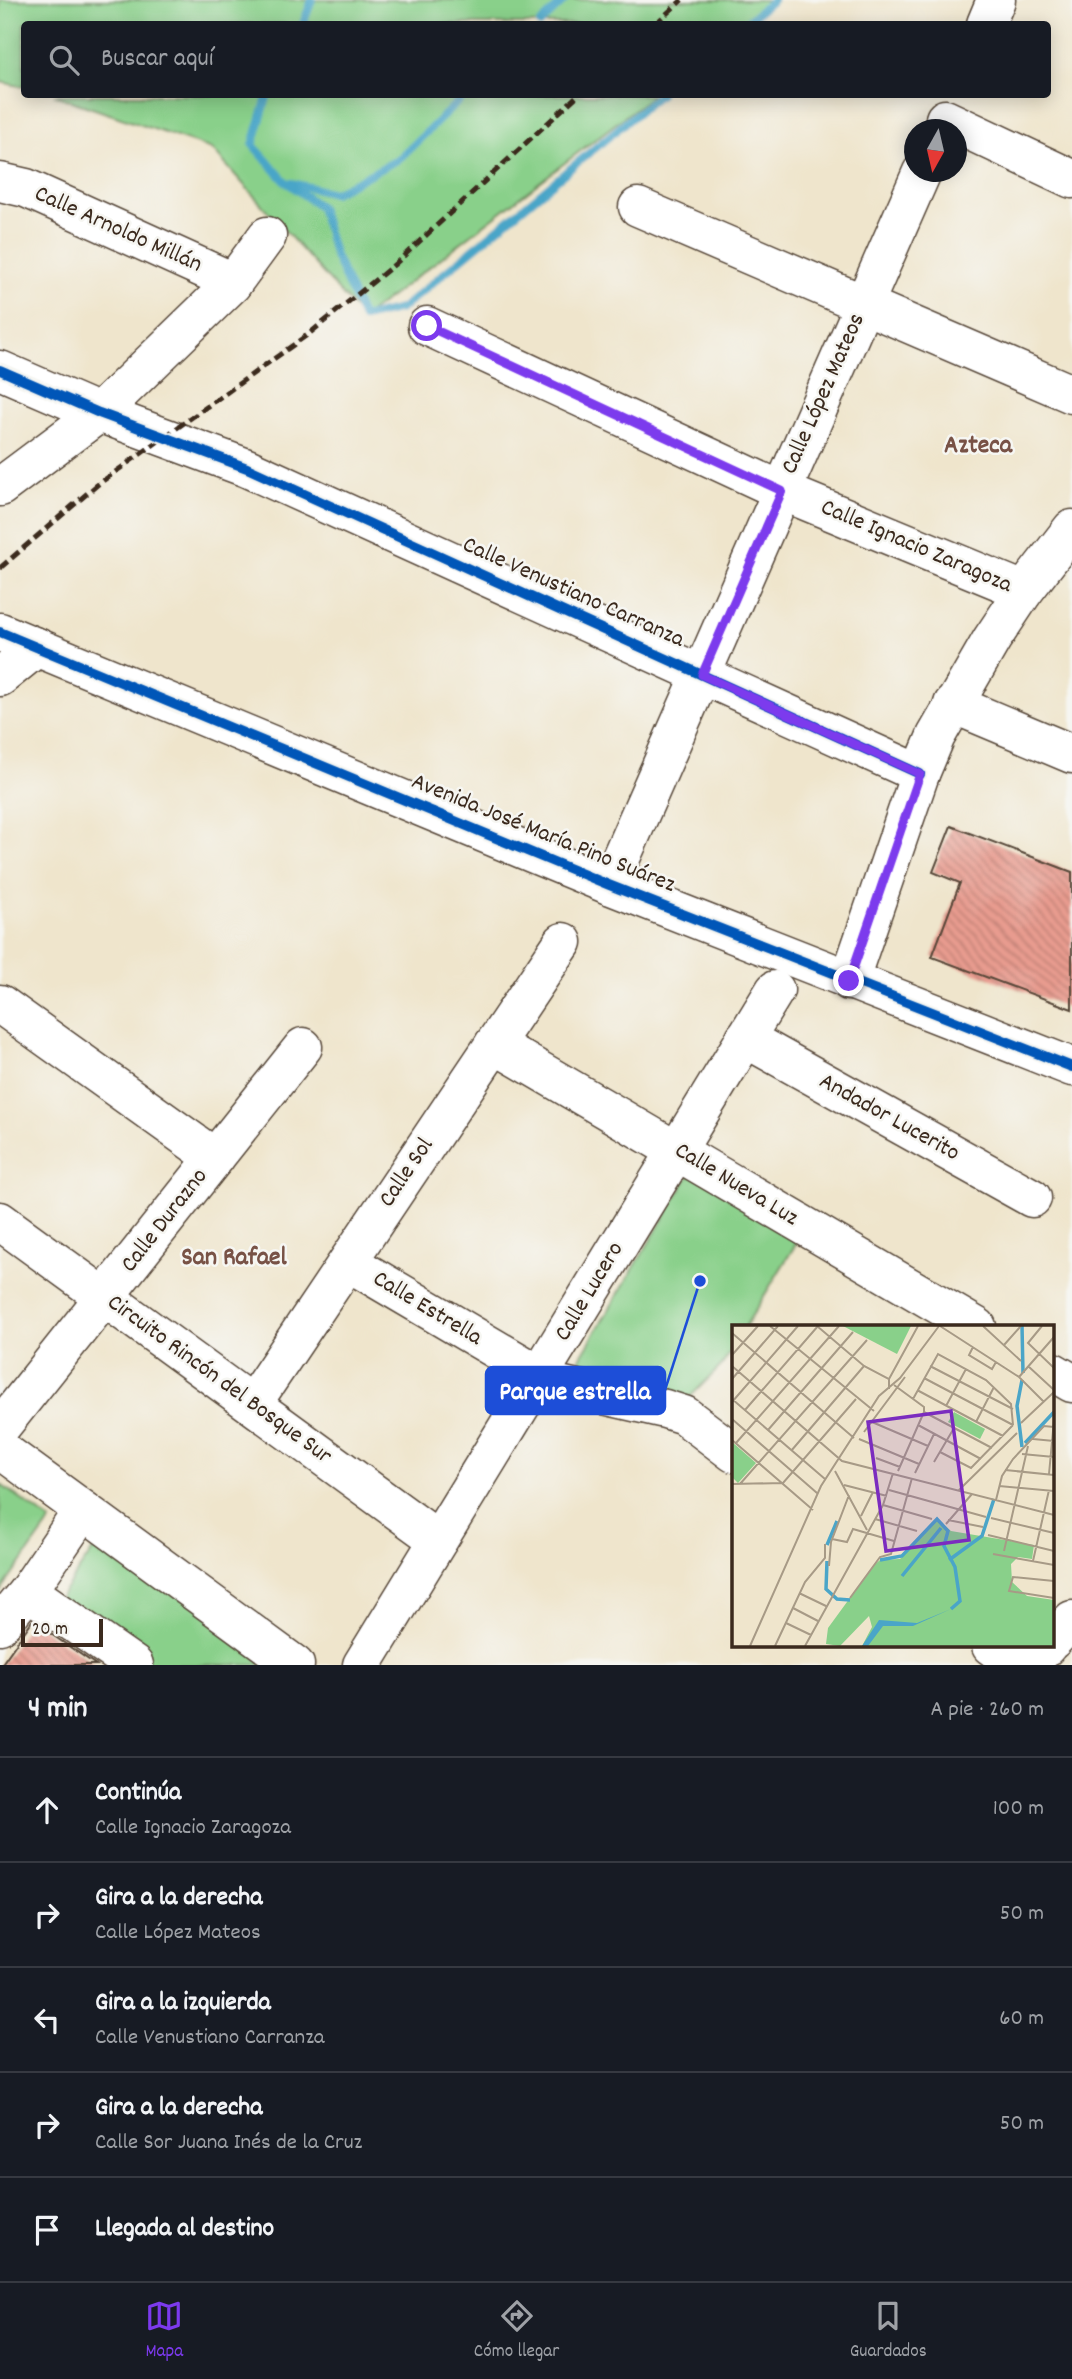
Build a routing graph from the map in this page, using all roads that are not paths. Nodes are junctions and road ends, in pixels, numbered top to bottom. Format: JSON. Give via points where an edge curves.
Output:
{"nodes":[{"id":1,"x":996,"y":0,"type":"edge"},
{"id":2,"x":987,"y":21,"type":"edge"},
{"id":3,"x":947,"y":114,"type":"edge"},
{"id":4,"x":1072,"y":179,"type":"edge"},
{"id":5,"x":918,"y":182,"type":"edge"},
{"id":6,"x":0,"y":183,"type":"edge"},
{"id":7,"x":638,"y":207,"type":"dead end"},
{"id":8,"x":267,"y":236,"type":"dead end"},
{"id":9,"x":232,"y":285,"type":"junction"},
{"id":10,"x":863,"y":304,"type":"junction"},
{"id":11,"x":427,"y":326,"type":"dead end"},
{"id":12,"x":0,"y":370,"type":"edge"},
{"id":13,"x":1072,"y":394,"type":"edge"},
{"id":14,"x":99,"y":413,"type":"junction"},
{"id":15,"x":0,"y":487,"type":"edge"},
{"id":16,"x":782,"y":491,"type":"junction"},
{"id":17,"x":1072,"y":529,"type":"edge"},
{"id":18,"x":1024,"y":592,"type":"junction"},
{"id":19,"x":0,"y":632,"type":"edge"},
{"id":20,"x":37,"y":647,"type":"junction"},
{"id":21,"x":702,"y":675,"type":"junction"},
{"id":22,"x":0,"y":677,"type":"edge"},
{"id":23,"x":953,"y":705,"type":"junction"},
{"id":24,"x":1072,"y":754,"type":"edge"},
{"id":25,"x":920,"y":774,"type":"junction"},
{"id":26,"x":610,"y":885,"type":"junction"},
{"id":27,"x":563,"y":942,"type":"dead end"},
{"id":28,"x":849,"y":981,"type":"junction"},
{"id":29,"x":775,"y":990,"type":"dead end"},
{"id":30,"x":0,"y":1004,"type":"edge"},
{"id":31,"x":746,"y":1038,"type":"junction"},
{"id":32,"x":494,"y":1044,"type":"junction"},
{"id":33,"x":303,"y":1047,"type":"dead end"},
{"id":34,"x":1072,"y":1067,"type":"edge"},
{"id":35,"x":677,"y":1150,"type":"junction"},
{"id":36,"x":215,"y":1158,"type":"junction"},
{"id":37,"x":1032,"y":1198,"type":"dead end"},
{"id":38,"x":0,"y":1221,"type":"edge"},
{"id":39,"x":348,"y":1262,"type":"junction"},
{"id":40,"x":105,"y":1297,"type":"junction"},
{"id":41,"x":974,"y":1325,"type":"edge"},
{"id":42,"x":1054,"y":1373,"type":"edge"},
{"id":43,"x":539,"y":1375,"type":"junction"},
{"id":44,"x":1072,"y":1383,"type":"edge"},
{"id":45,"x":252,"y":1404,"type":"junction"},
{"id":46,"x":0,"y":1428,"type":"edge"},
{"id":47,"x":0,"y":1449,"type":"edge"},
{"id":48,"x":732,"y":1451,"type":"edge"},
{"id":49,"x":83,"y":1510,"type":"junction"},
{"id":50,"x":438,"y":1540,"type":"junction"},
{"id":51,"x":29,"y":1591,"type":"junction"},
{"id":52,"x":1072,"y":1620,"type":"edge"},
{"id":53,"x":0,"y":1625,"type":"edge"},
{"id":54,"x":1054,"y":1639,"type":"edge"},
{"id":55,"x":992,"y":1647,"type":"edge"},
{"id":56,"x":1046,"y":1647,"type":"edge"},
{"id":57,"x":134,"y":1665,"type":"edge"},
{"id":58,"x":295,"y":1665,"type":"edge"},
{"id":59,"x":362,"y":1665,"type":"edge"},
{"id":60,"x":1017,"y":1665,"type":"edge"},
{"id":61,"x":1028,"y":1665,"type":"edge"}],
"edges":[{"from":1,"to":2,"type":"street"},
{"from":3,"to":4,"type":"street"},
{"from":5,"to":10,"type":"street","name":"Calle López Mateos"},
{"from":6,"to":9,"type":"street","name":"Calle Arnoldo Millán","via":[[26,188]]},
{"from":7,"to":10,"type":"street"},
{"from":8,"to":9,"type":"street"},
{"from":9,"to":14,"type":"street"},
{"from":10,"to":13,"type":"street"},
{"from":10,"to":16,"type":"street","name":"Calle López Mateos"},
{"from":11,"to":16,"type":"street","name":"Calle Ignacio Zaragoza"},
{"from":12,"to":14,"type":"street","name":"Calle Venustiano Carranza"},
{"from":14,"to":15,"type":"street"},
{"from":14,"to":21,"type":"street","name":"Calle Venustiano Carranza","via":[[247,468]]},
{"from":16,"to":18,"type":"street","name":"Calle Ignacio Zaragoza"},
{"from":16,"to":21,"type":"street","name":"Calle López Mateos"},
{"from":17,"to":18,"type":"street"},
{"from":18,"to":23,"type":"street"},
{"from":19,"to":20,"type":"street","name":"Avenida José María Pino Suárez"},
{"from":20,"to":22,"type":"street"},
{"from":20,"to":26,"type":"street","name":"Avenida José María Pino Suárez"},
{"from":21,"to":25,"type":"street","name":"Calle Venustiano Carranza"},
{"from":21,"to":26,"type":"street","name":"Calle López Mateos"},
{"from":23,"to":24,"type":"street"},
{"from":23,"to":25,"type":"street"},
{"from":25,"to":28,"type":"street"},
{"from":26,"to":28,"type":"street","name":"Avenida José María Pino Suárez"},
{"from":27,"to":32,"type":"street","name":"Calle Sol"},
{"from":28,"to":34,"type":"street","name":"Avenida José María Pino Suárez"},
{"from":29,"to":31,"type":"street","name":"Calle Lucero"},
{"from":30,"to":36,"type":"street"},
{"from":31,"to":35,"type":"street","name":"Calle Lucero"},
{"from":31,"to":37,"type":"street","name":"Andador Lucerito"},
{"from":32,"to":35,"type":"street","name":"Calle Nueva Luz"},
{"from":32,"to":39,"type":"street","name":"Calle Sol"},
{"from":33,"to":36,"type":"street","name":"Calle Durazno"},
{"from":35,"to":41,"type":"street","name":"Calle Nueva Luz"},
{"from":35,"to":43,"type":"street","name":"Calle Lucero"},
{"from":36,"to":40,"type":"street","name":"Calle Durazno"},
{"from":38,"to":40,"type":"street","name":"Circuito Rincón del Bosque Sur"},
{"from":39,"to":43,"type":"street","name":"Calle Estrella"},
{"from":39,"to":45,"type":"street","name":"Calle Sol"},
{"from":40,"to":45,"type":"street","name":"Circuito Rincón del Bosque Sur"},
{"from":40,"to":46,"type":"street","name":"Calle Durazno"},
{"from":42,"to":44,"type":"street"},
{"from":43,"to":48,"type":"street","name":"Calle Estrella","via":[[555,1384],[684,1415]]},
{"from":43,"to":50,"type":"street","name":"Calle Lucero"},
{"from":45,"to":50,"type":"street","name":"Circuito Rincón del Bosque Sur"},
{"from":47,"to":49,"type":"street"},
{"from":49,"to":51,"type":"street"},
{"from":49,"to":58,"type":"street"},
{"from":50,"to":59,"type":"street","name":"Calle Lucero"},
{"from":51,"to":53,"type":"street"},
{"from":51,"to":57,"type":"street"},
{"from":52,"to":54,"type":"street"},
{"from":55,"to":60,"type":"street"},
{"from":56,"to":61,"type":"street"}]}
